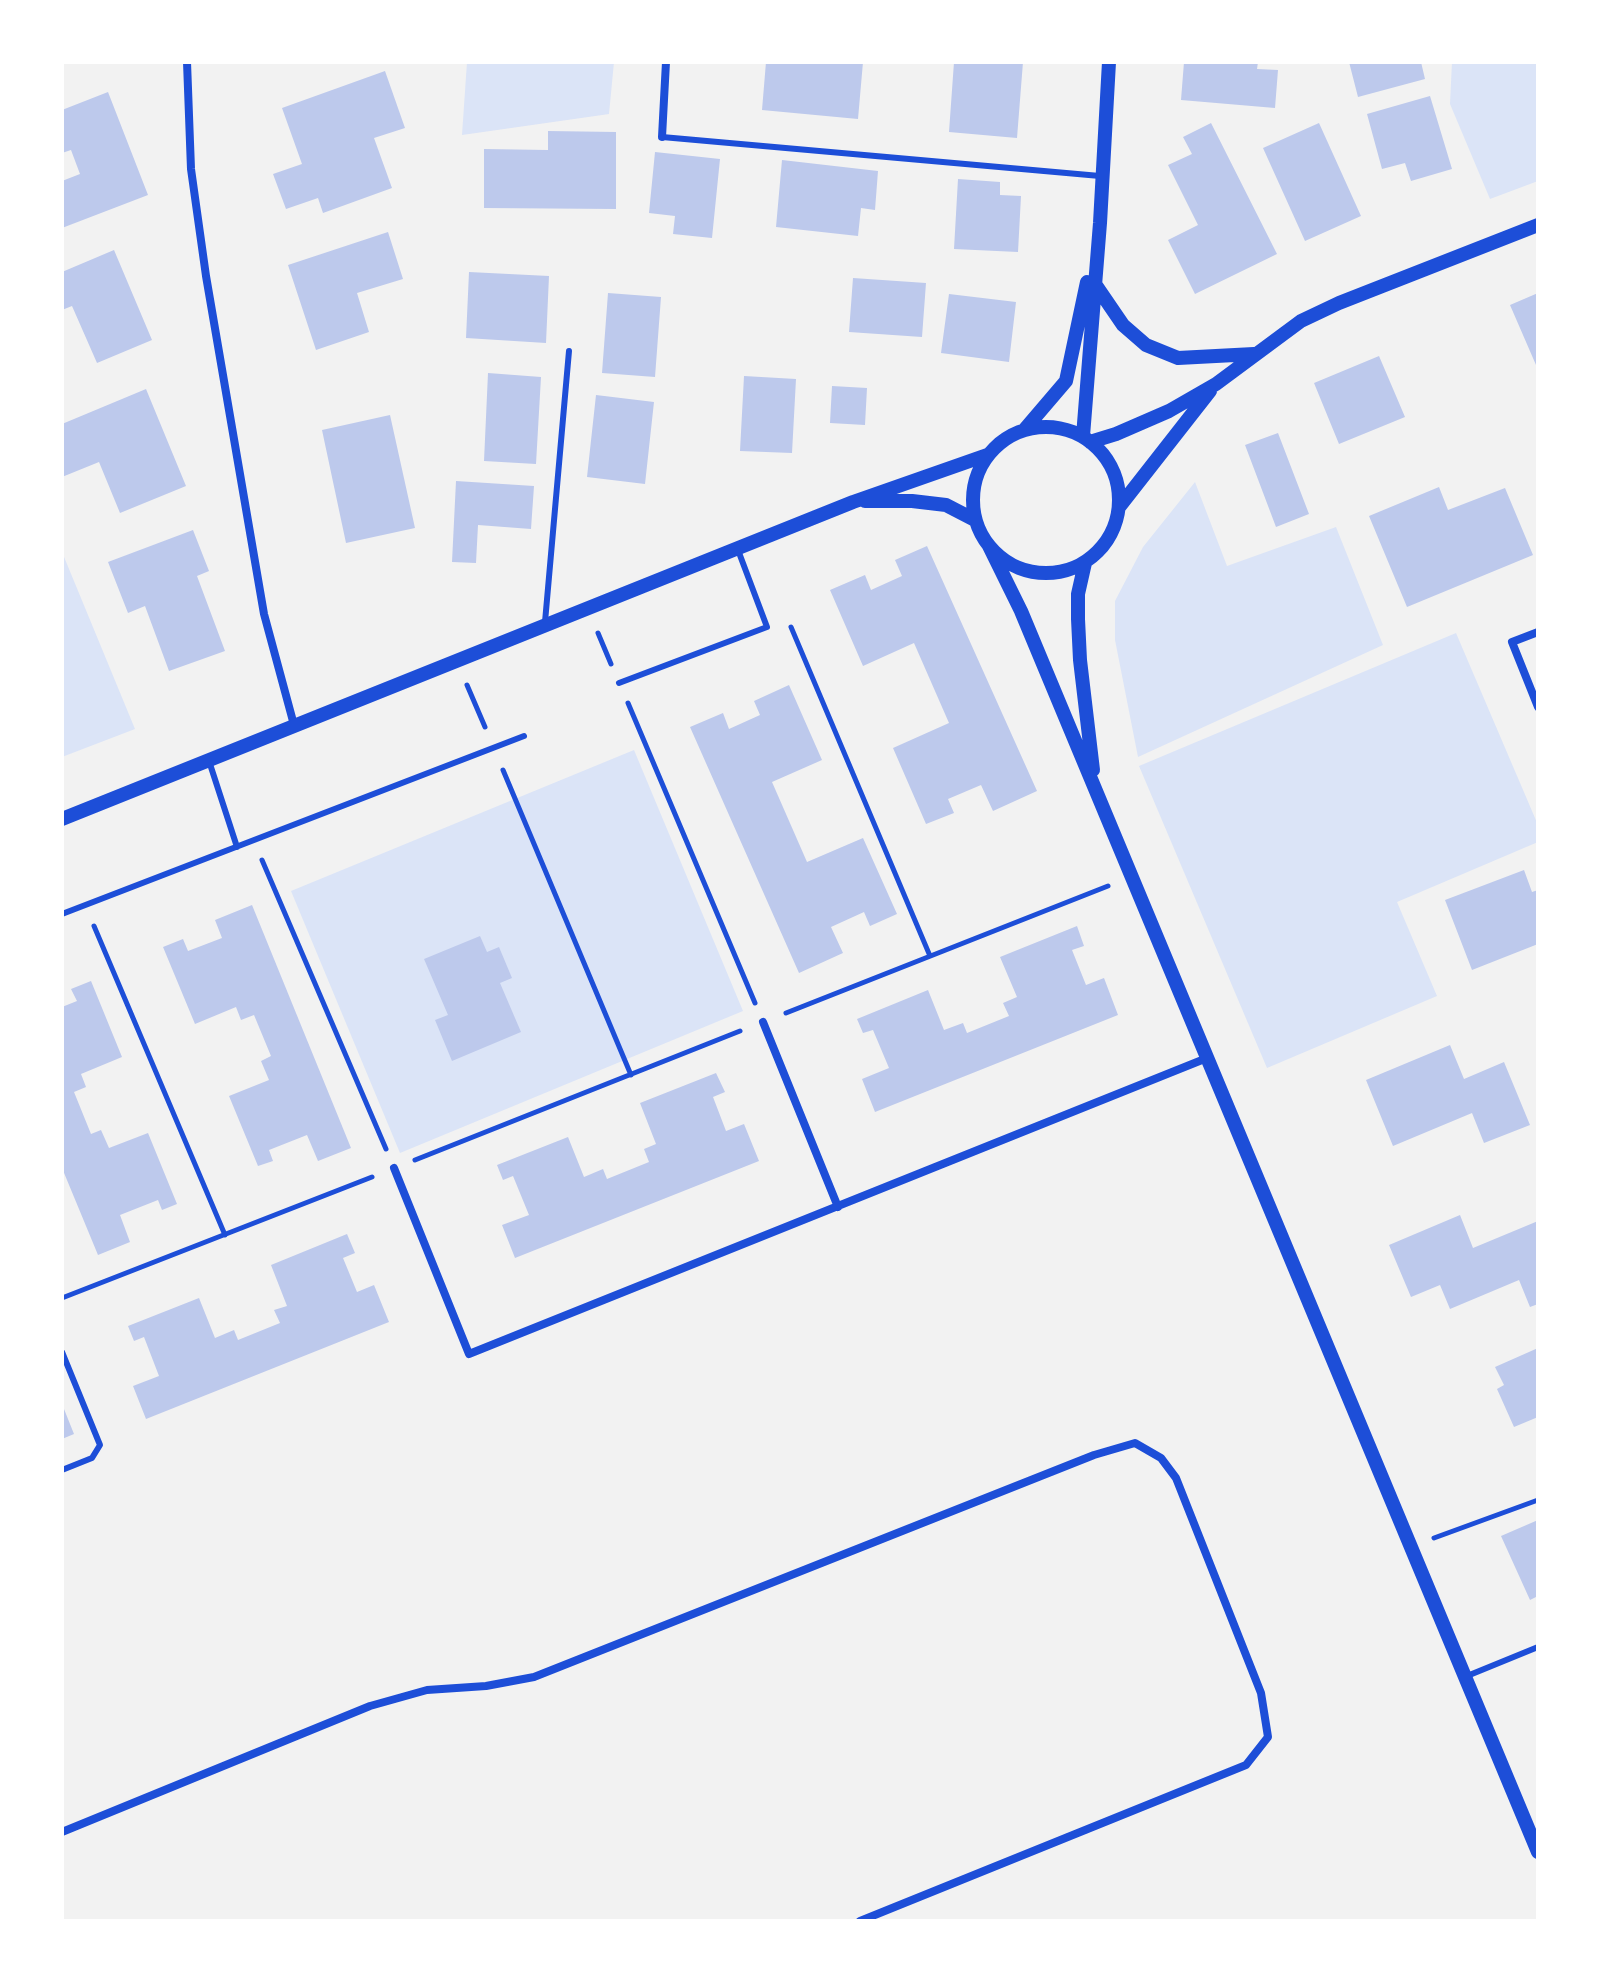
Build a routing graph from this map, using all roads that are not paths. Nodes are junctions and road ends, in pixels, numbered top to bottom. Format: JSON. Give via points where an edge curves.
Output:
{"nodes":[{"id":1,"x":187,"y":62,"type":"edge"},
{"id":2,"x":666,"y":62,"type":"edge"},
{"id":3,"x":1109,"y":62,"type":"edge"},
{"id":4,"x":662,"y":137,"type":"joint"},
{"id":5,"x":1103,"y":176,"type":"junction"},
{"id":6,"x":1100,"y":223,"type":"junction"},
{"id":7,"x":1538,"y":225,"type":"edge"},
{"id":8,"x":1095,"y":284,"type":"junction"},
{"id":9,"x":569,"y":351,"type":"dead end"},
{"id":10,"x":1254,"y":354,"type":"junction"},
{"id":11,"x":1216,"y":384,"type":"junction"},
{"id":12,"x":1025,"y":429,"type":"junction"},
{"id":13,"x":1086,"y":439,"type":"junction"},
{"id":14,"x":987,"y":455,"type":"junction"},
{"id":15,"x":853,"y":502,"type":"junction"},
{"id":16,"x":1120,"y":506,"type":"junction"},
{"id":17,"x":975,"y":520,"type":"junction"},
{"id":18,"x":989,"y":546,"type":"junction"},
{"id":19,"x":737,"y":548,"type":"junction"},
{"id":20,"x":1085,"y":563,"type":"junction"},
{"id":21,"x":545,"y":625,"type":"junction"},
{"id":22,"x":1538,"y":632,"type":"edge"},
{"id":23,"x":619,"y":683,"type":"road end"},
{"id":24,"x":1538,"y":707,"type":"edge"},
{"id":25,"x":294,"y":725,"type":"junction"},
{"id":26,"x":524,"y":736,"type":"dead end"},
{"id":27,"x":209,"y":761,"type":"junction"},
{"id":28,"x":1096,"y":791,"type":"junction"},
{"id":29,"x":62,"y":819,"type":"edge"},
{"id":30,"x":237,"y":847,"type":"junction"},
{"id":31,"x":62,"y":914,"type":"edge"},
{"id":32,"x":763,"y":1022,"type":"road end"},
{"id":33,"x":1207,"y":1058,"type":"junction"},
{"id":34,"x":394,"y":1168,"type":"road end"},
{"id":35,"x":838,"y":1207,"type":"junction"},
{"id":36,"x":62,"y":1352,"type":"edge"},
{"id":37,"x":62,"y":1470,"type":"edge"},
{"id":38,"x":1538,"y":1647,"type":"edge"},
{"id":39,"x":1464,"y":1677,"type":"junction"},
{"id":40,"x":62,"y":1832,"type":"edge"},
{"id":41,"x":1538,"y":1852,"type":"edge"},
{"id":42,"x":860,"y":1921,"type":"edge"}],
"edges":[{"from":1,"to":25,"type":"street","via":[[191,169],[206,276],[264,614]]},
{"from":2,"to":4,"type":"street"},
{"from":3,"to":5,"type":"street"},
{"from":4,"to":5,"type":"lane"},
{"from":5,"to":6,"type":"street"},
{"from":6,"to":8,"type":"street"},
{"from":6,"to":12,"type":"street","via":[[1066,381]]},
{"from":7,"to":10,"type":"street","via":[[1339,303],[1301,321]]},
{"from":8,"to":10,"type":"street","via":[[1123,325],[1146,345],[1178,358]]},
{"from":8,"to":13,"type":"street"},
{"from":9,"to":21,"type":"lane"},
{"from":10,"to":11,"type":"street"},
{"from":11,"to":13,"type":"street","via":[[1116,434]]},
{"from":11,"to":16,"type":"street"},
{"from":12,"to":13,"type":"street","via":[[1048,426]]},
{"from":12,"to":14,"type":"street"},
{"from":13,"to":16,"type":"street","via":[[1111,466]]},
{"from":14,"to":15,"type":"street"},
{"from":14,"to":17,"type":"street","via":[[976,476]]},
{"from":15,"to":17,"type":"street","via":[[946,505]]},
{"from":15,"to":19,"type":"street"},
{"from":16,"to":20,"type":"street","via":[[1103,548]]},
{"from":17,"to":18,"type":"street"},
{"from":18,"to":20,"type":"street","via":[[1012,565],[1036,573],[1062,572]]},
{"from":18,"to":28,"type":"street"},
{"from":19,"to":21,"type":"street"},
{"from":19,"to":23,"type":"lane","via":[[767,627]]},
{"from":20,"to":28,"type":"street","via":[[1078,594],[1080,660]]},
{"from":21,"to":25,"type":"street"},
{"from":22,"to":24,"type":"street","via":[[1512,642]]},
{"from":25,"to":27,"type":"street"},
{"from":26,"to":30,"type":"lane"},
{"from":27,"to":29,"type":"street"},
{"from":27,"to":30,"type":"lane"},
{"from":28,"to":33,"type":"street"},
{"from":30,"to":31,"type":"lane"},
{"from":32,"to":35,"type":"street"},
{"from":33,"to":35,"type":"street"},
{"from":33,"to":39,"type":"street"},
{"from":34,"to":35,"type":"street","via":[[469,1354]]},
{"from":36,"to":37,"type":"lane","via":[[100,1445],[92,1458]]},
{"from":38,"to":39,"type":"lane"},
{"from":39,"to":41,"type":"street"},
{"from":40,"to":42,"type":"street","via":[[370,1706],[427,1690],[534,1677],[1094,1455],[1135,1443],[1161,1458],[1176,1478],[1261,1693],[1268,1737],[1246,1765]]}]}
